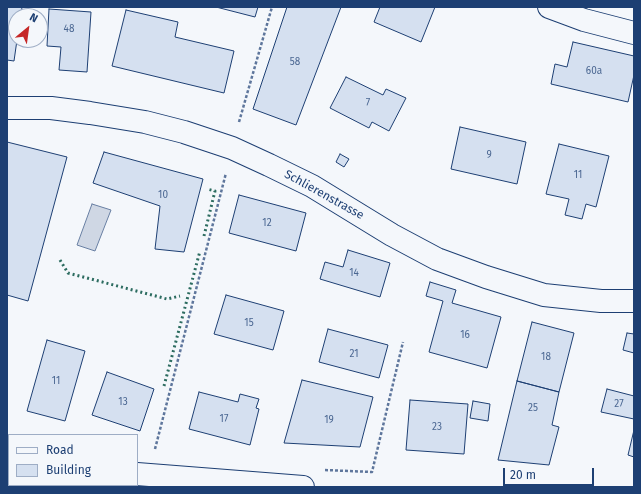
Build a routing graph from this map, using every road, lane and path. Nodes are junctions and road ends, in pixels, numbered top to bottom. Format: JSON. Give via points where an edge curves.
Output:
{"nodes":[{"id":1,"x":272,"y":7,"type":"edge"},
{"id":2,"x":549,"y":7,"type":"edge"},
{"id":3,"x":634,"y":33,"type":"edge"},
{"id":4,"x":7,"y":108,"type":"edge"},
{"id":5,"x":239,"y":123,"type":"dead end"},
{"id":6,"x":226,"y":172,"type":"dead end"},
{"id":7,"x":634,"y":301,"type":"edge"},
{"id":8,"x":403,"y":342,"type":"dead end"},
{"id":9,"x":154,"y":452,"type":"dead end"},
{"id":10,"x":372,"y":472,"type":"dead end"},
{"id":11,"x":138,"y":474,"type":"edge"},
{"id":12,"x":303,"y":487,"type":"edge"}],
"edges":[{"from":1,"to":5,"type":"path"},
{"from":2,"to":3,"type":"street","via":[[584,20]]},
{"from":4,"to":7,"type":"street","name":"Schlierenstrasse","via":[[51,108],[90,113],[145,122],[184,132],[232,148],[304,183],[392,235],[458,266],[544,295]]},
{"from":6,"to":9,"type":"path"},
{"from":8,"to":10,"type":"path"},
{"from":11,"to":12,"type":"street"}]}
